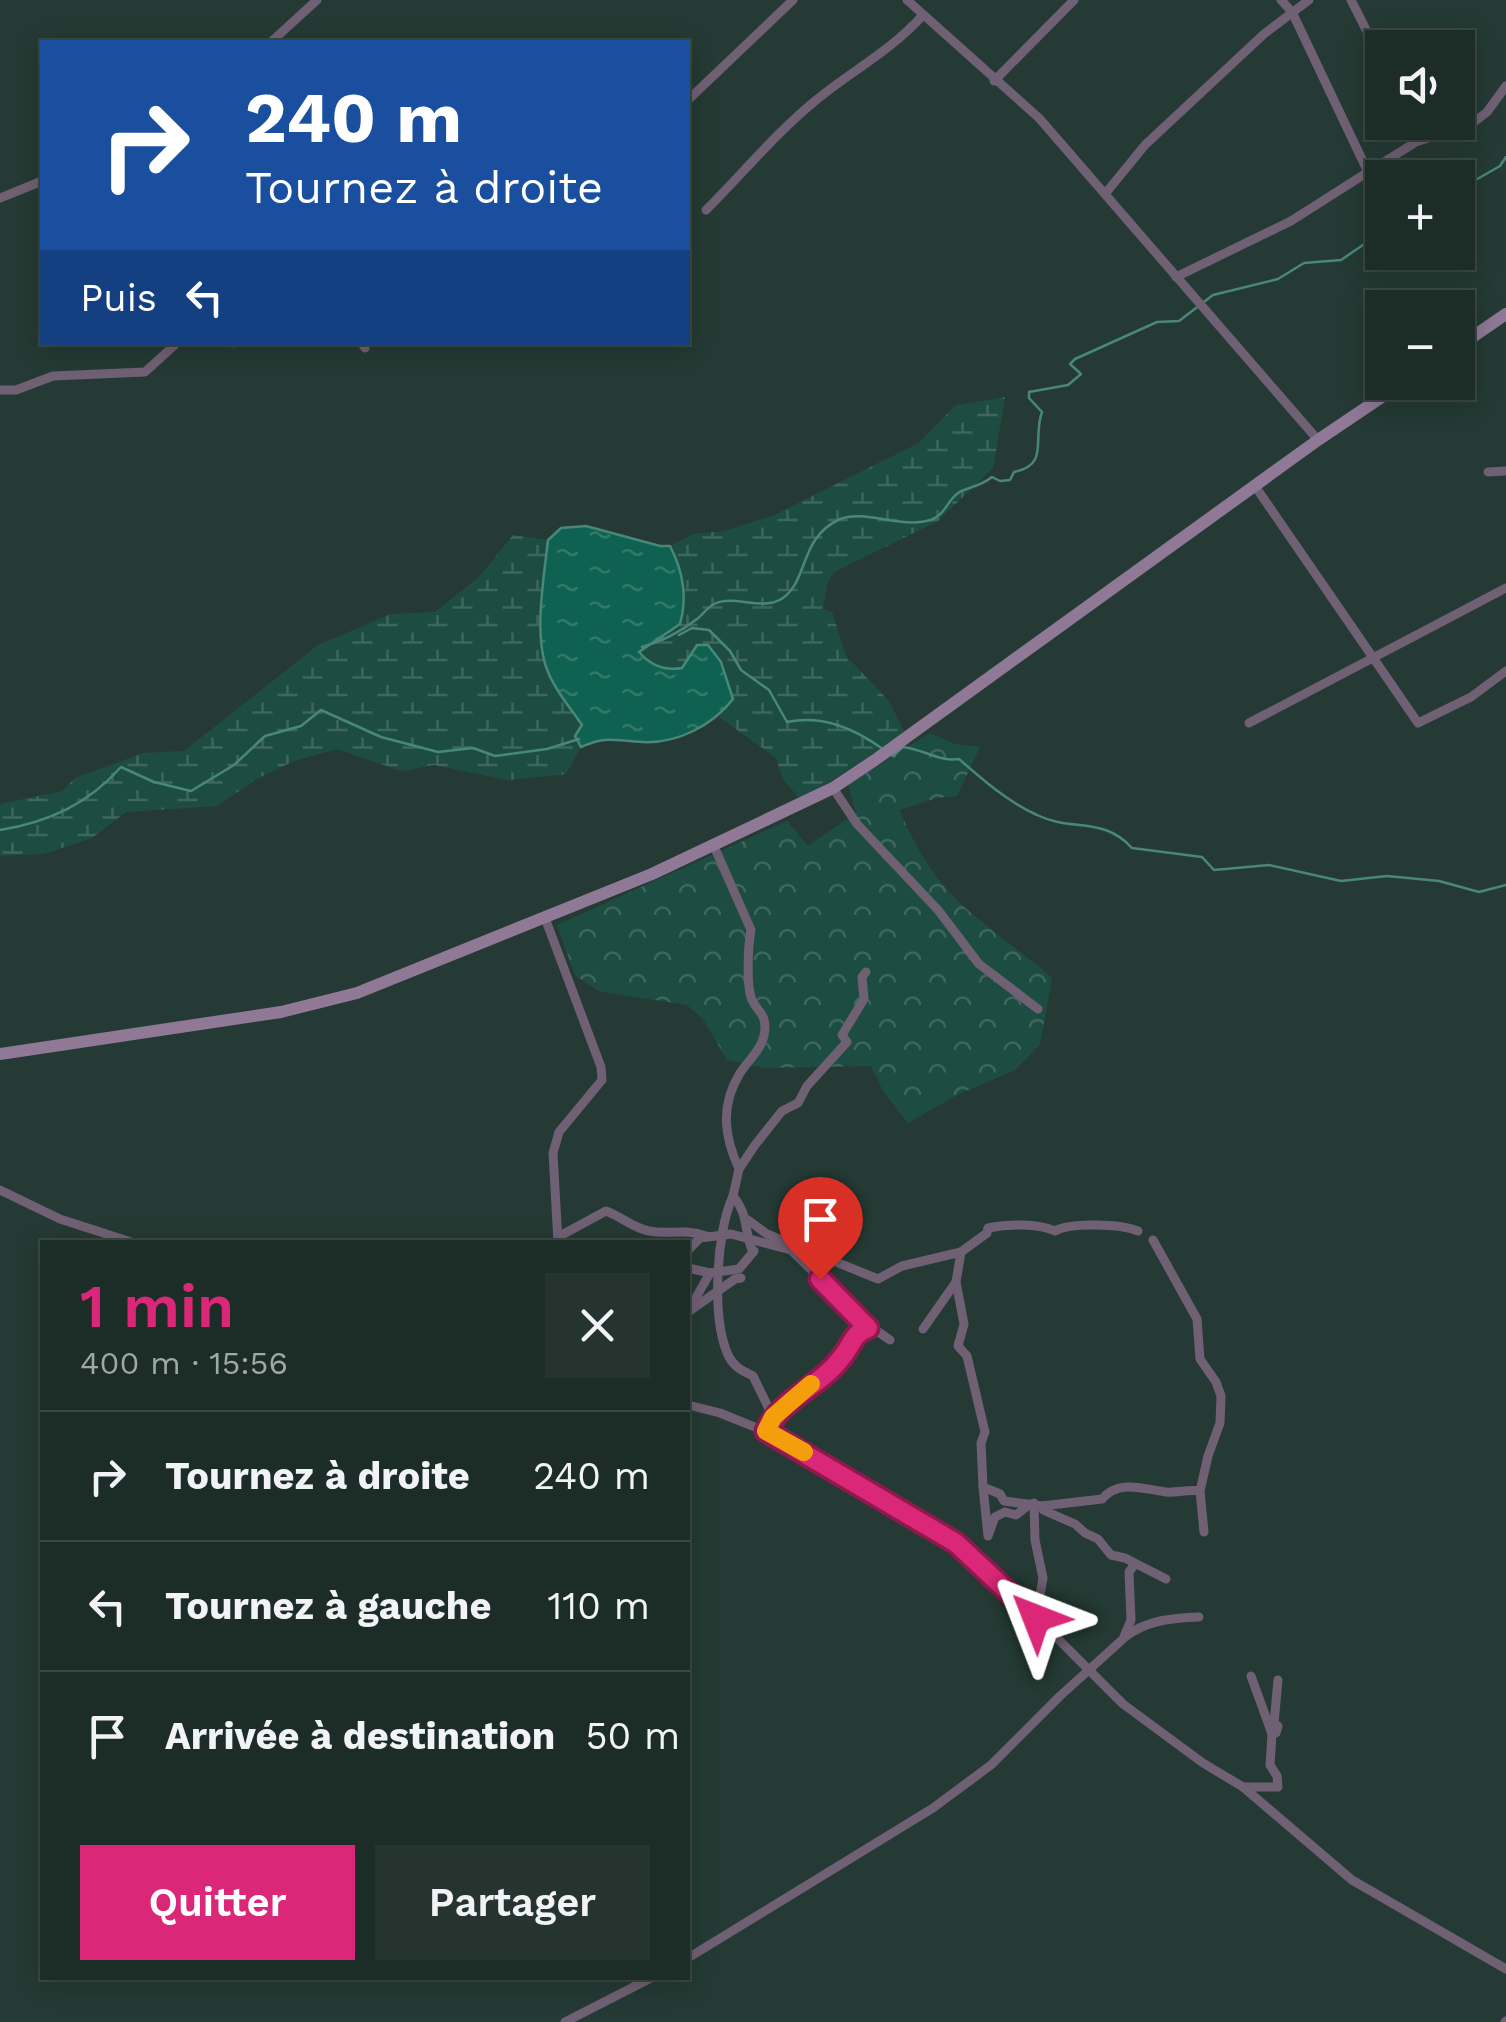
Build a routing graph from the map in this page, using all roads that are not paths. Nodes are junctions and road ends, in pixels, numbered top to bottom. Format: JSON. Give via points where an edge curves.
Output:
{"nodes":[{"id":1,"x":317,"y":0,"type":"edge"},
{"id":2,"x":792,"y":0,"type":"edge"},
{"id":3,"x":906,"y":0,"type":"edge"},
{"id":4,"x":1074,"y":0,"type":"edge"},
{"id":5,"x":1280,"y":0,"type":"edge"},
{"id":6,"x":1309,"y":0,"type":"edge"},
{"id":7,"x":1351,"y":0,"type":"edge"},
{"id":8,"x":1292,"y":12,"type":"junction"},
{"id":9,"x":922,"y":15,"type":"junction"},
{"id":10,"x":1366,"y":30,"type":"edge"},
{"id":11,"x":273,"y":40,"type":"edge"},
{"id":12,"x":994,"y":80,"type":"junction"},
{"id":13,"x":1506,"y":86,"type":"edge"},
{"id":14,"x":690,"y":98,"type":"edge"},
{"id":15,"x":1475,"y":121,"type":"edge"},
{"id":16,"x":1422,"y":140,"type":"edge"},
{"id":17,"x":1387,"y":160,"type":"edge"},
{"id":18,"x":1365,"y":166,"type":"edge"},
{"id":19,"x":1365,"y":174,"type":"edge"},
{"id":20,"x":40,"y":181,"type":"edge"},
{"id":21,"x":1105,"y":194,"type":"junction"},
{"id":22,"x":0,"y":198,"type":"edge"},
{"id":23,"x":706,"y":210,"type":"dead end"},
{"id":24,"x":1176,"y":277,"type":"junction"},
{"id":25,"x":1506,"y":314,"type":"edge"},
{"id":26,"x":1475,"y":335,"type":"edge"},
{"id":27,"x":175,"y":345,"type":"edge"},
{"id":28,"x":0,"y":390,"type":"edge"},
{"id":29,"x":1377,"y":400,"type":"edge"},
{"id":30,"x":1318,"y":440,"type":"junction"},
{"id":31,"x":1506,"y":471,"type":"edge"},
{"id":32,"x":1488,"y":472,"type":"dead end"},
{"id":33,"x":1256,"y":486,"type":"junction"},
{"id":34,"x":1506,"y":588,"type":"edge"},
{"id":35,"x":1374,"y":656,"type":"junction"},
{"id":36,"x":1506,"y":670,"type":"edge"},
{"id":37,"x":1249,"y":723,"type":"dead end"},
{"id":38,"x":833,"y":788,"type":"junction"},
{"id":39,"x":714,"y":844,"type":"junction"},
{"id":40,"x":545,"y":918,"type":"junction"},
{"id":41,"x":866,"y":972,"type":"dead end"},
{"id":42,"x":1038,"y":1008,"type":"dead end"},
{"id":43,"x":0,"y":1054,"type":"edge"},
{"id":44,"x":739,"y":1169,"type":"junction"},
{"id":45,"x":0,"y":1190,"type":"edge"},
{"id":46,"x":733,"y":1196,"type":"junction"},
{"id":47,"x":748,"y":1220,"type":"junction"},
{"id":48,"x":722,"y":1231,"type":"junction"},
{"id":49,"x":1138,"y":1231,"type":"dead end"},
{"id":50,"x":707,"y":1237,"type":"junction"},
{"id":51,"x":747,"y":1239,"type":"junction"},
{"id":52,"x":125,"y":1240,"type":"edge"},
{"id":53,"x":558,"y":1240,"type":"edge"},
{"id":54,"x":1153,"y":1240,"type":"dead end"},
{"id":55,"x":764,"y":1242,"type":"junction"},
{"id":56,"x":690,"y":1248,"type":"edge"},
{"id":57,"x":753,"y":1252,"type":"junction"},
{"id":58,"x":961,"y":1252,"type":"junction"},
{"id":59,"x":690,"y":1268,"type":"edge"},
{"id":60,"x":715,"y":1272,"type":"junction"},
{"id":61,"x":741,"y":1278,"type":"dead end"},
{"id":62,"x":956,"y":1282,"type":"junction"},
{"id":63,"x":718,"y":1293,"type":"junction"},
{"id":64,"x":690,"y":1309,"type":"edge"},
{"id":65,"x":690,"y":1309,"type":"edge"},
{"id":66,"x":868,"y":1328,"type":"junction"},
{"id":67,"x":923,"y":1329,"type":"dead end"},
{"id":68,"x":890,"y":1340,"type":"dead end"},
{"id":69,"x":690,"y":1406,"type":"edge"},
{"id":70,"x":773,"y":1417,"type":"junction"},
{"id":71,"x":766,"y":1431,"type":"junction"},
{"id":72,"x":983,"y":1487,"type":"junction"},
{"id":73,"x":1200,"y":1490,"type":"junction"},
{"id":74,"x":1038,"y":1505,"type":"junction"},
{"id":75,"x":1204,"y":1532,"type":"dead end"},
{"id":76,"x":1135,"y":1564,"type":"junction"},
{"id":77,"x":1166,"y":1579,"type":"dead end"},
{"id":78,"x":1199,"y":1617,"type":"dead end"},
{"id":79,"x":1036,"y":1618,"type":"junction"},
{"id":80,"x":1123,"y":1639,"type":"junction"},
{"id":81,"x":1088,"y":1670,"type":"junction"},
{"id":82,"x":1251,"y":1676,"type":"dead end"},
{"id":83,"x":1278,"y":1680,"type":"dead end"},
{"id":84,"x":1272,"y":1734,"type":"junction"},
{"id":85,"x":1243,"y":1788,"type":"junction"},
{"id":86,"x":690,"y":1957,"type":"edge"},
{"id":87,"x":1506,"y":1969,"type":"edge"},
{"id":88,"x":648,"y":1980,"type":"edge"},
{"id":89,"x":565,"y":2022,"type":"edge"}],
"edges":[{"from":1,"to":11,"type":"street"},
{"from":2,"to":14,"type":"street"},
{"from":3,"to":9,"type":"street"},
{"from":4,"to":12,"type":"street"},
{"from":5,"to":8,"type":"street"},
{"from":6,"to":8,"type":"street"},
{"from":7,"to":10,"type":"street"},
{"from":8,"to":18,"type":"street"},
{"from":8,"to":21,"type":"street","via":[[1145,145]]},
{"from":9,"to":12,"type":"street"},
{"from":9,"to":23,"type":"street","via":[[901,39],[793,119]]},
{"from":12,"to":21,"type":"street","via":[[1039,118]]},
{"from":13,"to":15,"type":"street"},
{"from":16,"to":17,"type":"street"},
{"from":19,"to":24,"type":"street","via":[[1291,222]]},
{"from":20,"to":22,"type":"street"},
{"from":21,"to":24,"type":"street"},
{"from":24,"to":30,"type":"street"},
{"from":25,"to":26,"type":"main road"},
{"from":27,"to":28,"type":"street","via":[[145,372],[53,376]]},
{"from":29,"to":30,"type":"main road"},
{"from":30,"to":33,"type":"main road"},
{"from":31,"to":32,"type":"street"},
{"from":33,"to":35,"type":"street"},
{"from":33,"to":38,"type":"main road"},
{"from":34,"to":35,"type":"street"},
{"from":35,"to":36,"type":"street","via":[[1418,723],[1471,697]]},
{"from":35,"to":37,"type":"street"},
{"from":38,"to":39,"type":"main road"},
{"from":38,"to":42,"type":"street","via":[[978,964]]},
{"from":39,"to":40,"type":"main road"},
{"from":39,"to":44,"type":"street","via":[[751,930],[752,1000],[766,1023],[728,1110],[725,1133]]},
{"from":40,"to":43,"type":"main road","via":[[357,993]]},
{"from":40,"to":53,"type":"street","via":[[602,1080],[559,1132],[553,1153]]},
{"from":41,"to":44,"type":"street","via":[[864,999],[842,1036],[847,1042]]},
{"from":44,"to":46,"type":"street"},
{"from":45,"to":52,"type":"street"},
{"from":46,"to":47,"type":"street"},
{"from":46,"to":48,"type":"street"},
{"from":47,"to":51,"type":"street"},
{"from":47,"to":58,"type":"street","via":[[878,1279]]},
{"from":48,"to":50,"type":"street"},
{"from":48,"to":51,"type":"street"},
{"from":48,"to":60,"type":"street"},
{"from":49,"to":58,"type":"street","via":[[1005,1224],[988,1228]]},
{"from":50,"to":53,"type":"street","via":[[633,1227],[606,1210]]},
{"from":50,"to":56,"type":"street"},
{"from":51,"to":55,"type":"street"},
{"from":51,"to":57,"type":"street"},
{"from":54,"to":73,"type":"street","via":[[1197,1319],[1200,1359],[1220,1396],[1220,1423]]},
{"from":55,"to":57,"type":"street"},
{"from":55,"to":66,"type":"street","via":[[791,1250]]},
{"from":57,"to":60,"type":"street","via":[[739,1269]]},
{"from":58,"to":62,"type":"street"},
{"from":59,"to":60,"type":"street"},
{"from":60,"to":63,"type":"street"},
{"from":60,"to":64,"type":"street"},
{"from":61,"to":63,"type":"street"},
{"from":62,"to":67,"type":"street"},
{"from":62,"to":72,"type":"street","via":[[964,1324],[958,1346],[967,1356],[985,1432]]},
{"from":63,"to":65,"type":"street"},
{"from":63,"to":70,"type":"street","via":[[728,1355],[754,1376]]},
{"from":66,"to":68,"type":"street"},
{"from":66,"to":70,"type":"street"},
{"from":69,"to":71,"type":"street"},
{"from":70,"to":71,"type":"street"},
{"from":71,"to":79,"type":"street","via":[[956,1543]]},
{"from":72,"to":74,"type":"street","via":[[1004,1500]]},
{"from":72,"to":74,"type":"street","via":[[988,1536],[995,1517]]},
{"from":73,"to":74,"type":"street","via":[[1120,1488],[1102,1499]]},
{"from":73,"to":75,"type":"street"},
{"from":74,"to":76,"type":"street"},
{"from":74,"to":79,"type":"street","via":[[1035,1540],[1043,1578]]},
{"from":76,"to":77,"type":"street"},
{"from":76,"to":80,"type":"street"},
{"from":78,"to":80,"type":"street","via":[[1166,1618]]},
{"from":79,"to":81,"type":"street"},
{"from":80,"to":81,"type":"street"},
{"from":81,"to":85,"type":"street","via":[[1160,1733]]},
{"from":81,"to":86,"type":"street","via":[[977,1776]]},
{"from":82,"to":84,"type":"street"},
{"from":83,"to":84,"type":"street","via":[[1278,1726]]},
{"from":84,"to":85,"type":"street","via":[[1270,1765],[1278,1788]]},
{"from":85,"to":87,"type":"street","via":[[1352,1880]]},
{"from":88,"to":89,"type":"street"}]}
